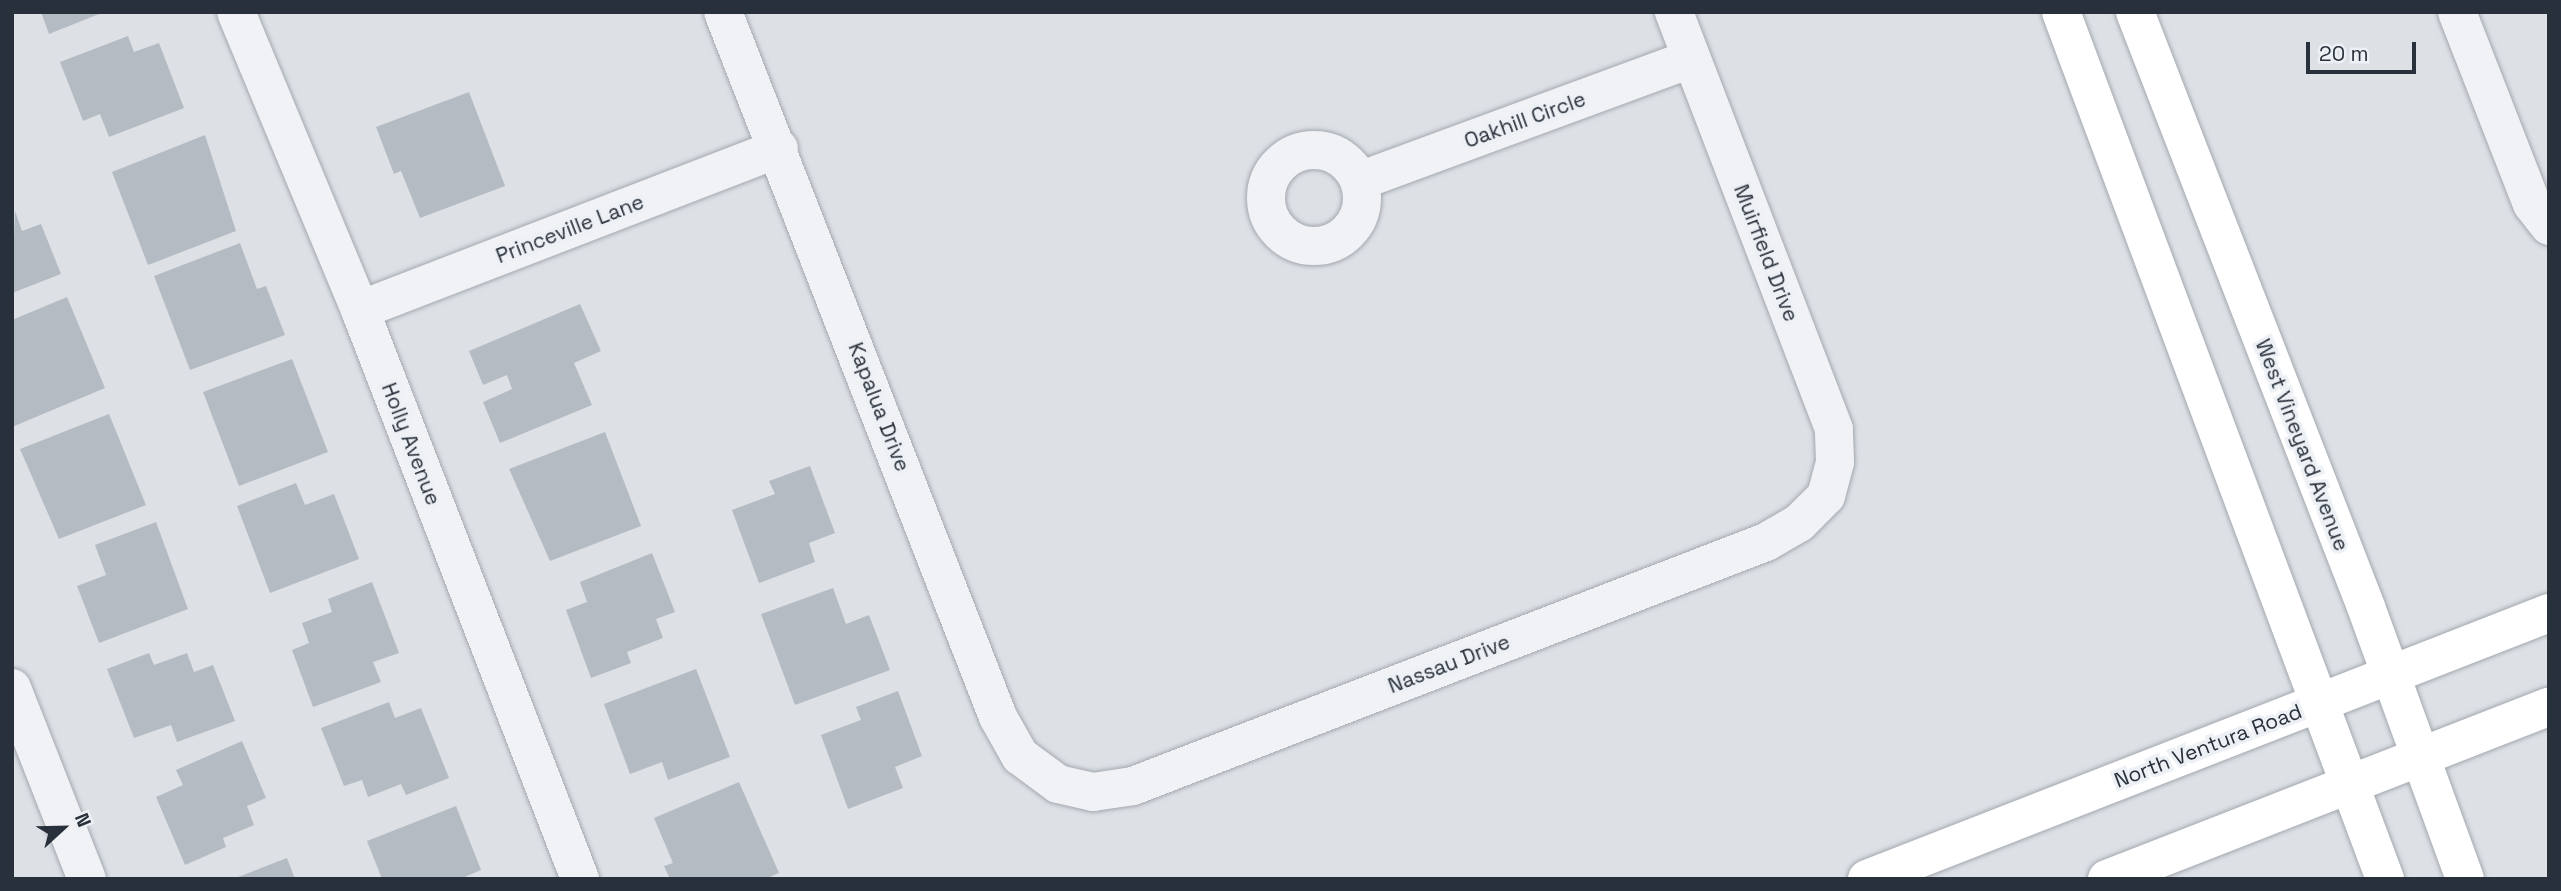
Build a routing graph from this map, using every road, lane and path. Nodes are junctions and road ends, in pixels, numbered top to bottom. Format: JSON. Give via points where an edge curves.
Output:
{"nodes":[{"id":1,"x":236,"y":12,"type":"edge"},
{"id":2,"x":723,"y":12,"type":"edge"},
{"id":3,"x":1674,"y":12,"type":"edge"},
{"id":4,"x":2062,"y":12,"type":"edge"},
{"id":5,"x":2135,"y":12,"type":"edge"},
{"id":6,"x":2457,"y":12,"type":"edge"},
{"id":7,"x":1691,"y":60,"type":"junction"},
{"id":8,"x":779,"y":148,"type":"junction"},
{"id":9,"x":1359,"y":181,"type":"dead end"},
{"id":10,"x":2549,"y":226,"type":"edge"},
{"id":11,"x":360,"y":310,"type":"junction"},
{"id":12,"x":1826,"y":496,"type":"joint"},
{"id":13,"x":2549,"y":613,"type":"edge"},
{"id":14,"x":2390,"y":677,"type":"junction"},
{"id":15,"x":12,"y":688,"type":"edge"},
{"id":16,"x":2317,"y":704,"type":"junction"},
{"id":17,"x":2549,"y":707,"type":"edge"},
{"id":18,"x":2419,"y":758,"type":"junction"},
{"id":19,"x":1058,"y":784,"type":"joint"},
{"id":20,"x":2348,"y":785,"type":"junction"},
{"id":21,"x":87,"y":879,"type":"edge"},
{"id":22,"x":580,"y":879,"type":"edge"},
{"id":23,"x":1867,"y":879,"type":"edge"},
{"id":24,"x":2107,"y":879,"type":"edge"},
{"id":25,"x":2385,"y":879,"type":"edge"},
{"id":26,"x":2465,"y":879,"type":"edge"}],
"edges":[{"from":1,"to":11,"type":"street","name":"Holly Avenue"},
{"from":2,"to":8,"type":"street","name":"Kapalua Drive"},
{"from":3,"to":7,"type":"street","name":"Muirfield Drive"},
{"from":4,"to":16,"type":"main road"},
{"from":5,"to":14,"type":"main road","name":"West Vineyard Avenue"},
{"from":6,"to":10,"type":"street","via":[[2532,204]]},
{"from":7,"to":9,"type":"street","name":"Oakhill Circle"},
{"from":7,"to":12,"type":"street","name":"Muirfield Drive","via":[[1834,429],[1835,463]]},
{"from":8,"to":11,"type":"street","name":"Princeville Lane"},
{"from":8,"to":19,"type":"street","name":"Kapalua Drive","via":[[998,717],[1020,756]]},
{"from":11,"to":22,"type":"street","name":"Holly Avenue"},
{"from":12,"to":19,"type":"street","name":"Nassau Drive","via":[[1799,523],[1766,542],[1133,786],[1093,792]]},
{"from":13,"to":14,"type":"main road","name":"North Ventura Road"},
{"from":14,"to":16,"type":"main road","name":"North Ventura Road"},
{"from":14,"to":18,"type":"main road","name":"West Vineyard Avenue"},
{"from":15,"to":21,"type":"street"},
{"from":16,"to":20,"type":"main road"},
{"from":16,"to":23,"type":"main road","name":"North Ventura Road"},
{"from":17,"to":18,"type":"main road"},
{"from":18,"to":20,"type":"main road"},
{"from":18,"to":26,"type":"main road","name":"West Vineyard Avenue"},
{"from":20,"to":24,"type":"main road"},
{"from":20,"to":25,"type":"main road"}]}
